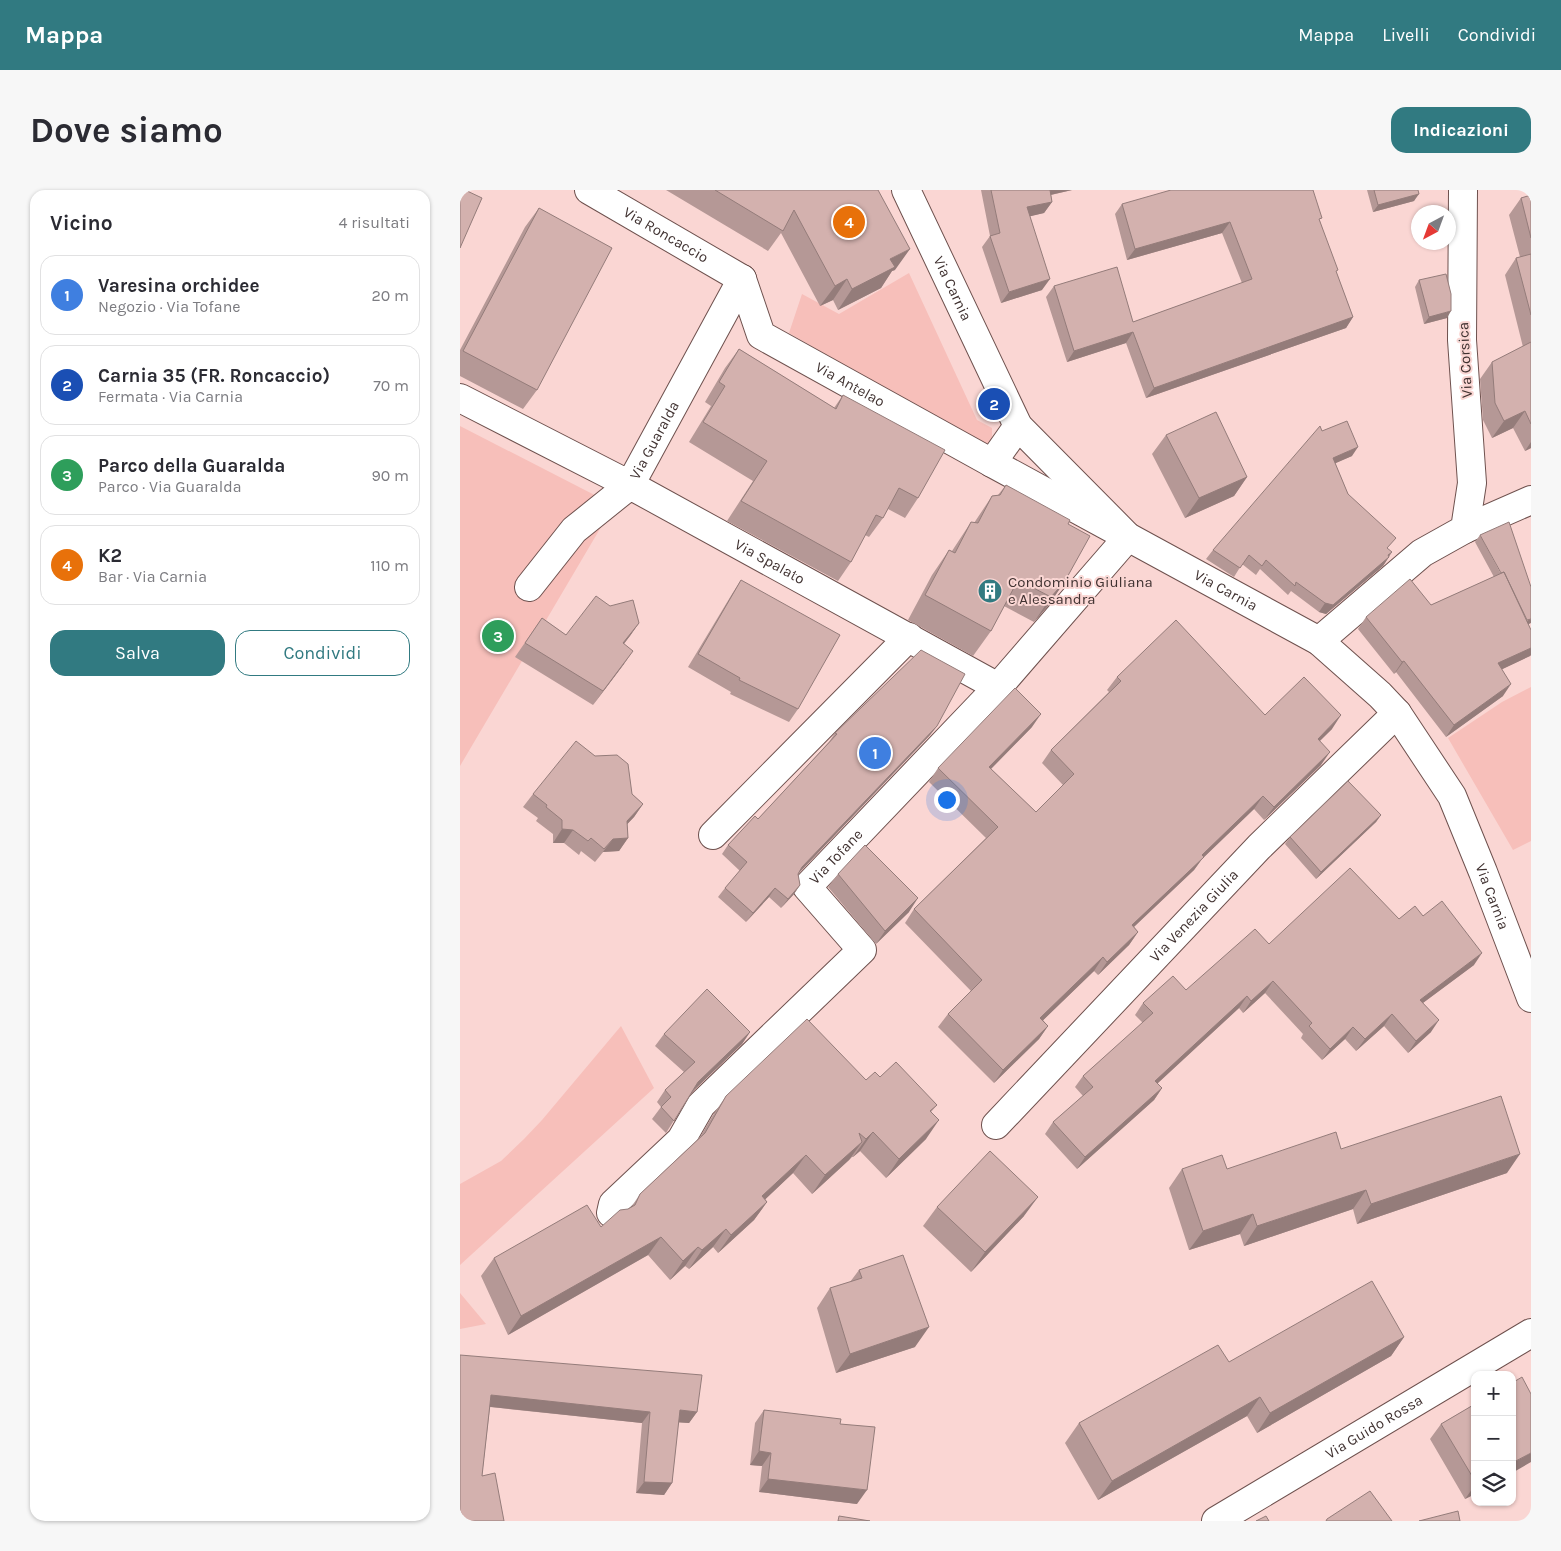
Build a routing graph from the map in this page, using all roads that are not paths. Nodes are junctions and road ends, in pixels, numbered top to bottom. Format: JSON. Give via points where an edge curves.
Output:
{"nodes":[{"id":1,"x":589,"y":190,"type":"edge"},
{"id":2,"x":906,"y":190,"type":"edge"},
{"id":3,"x":1463,"y":190,"type":"edge"},
{"id":4,"x":742,"y":280,"type":"junction"},
{"id":5,"x":460,"y":398,"type":"edge"},
{"id":6,"x":1018,"y":426,"type":"junction"},
{"id":7,"x":992,"y":463,"type":"junction"},
{"id":8,"x":630,"y":485,"type":"junction"},
{"id":9,"x":1531,"y":500,"type":"edge"},
{"id":10,"x":1465,"y":529,"type":"junction"},
{"id":11,"x":1128,"y":537,"type":"junction"},
{"id":12,"x":528,"y":587,"type":"dead end"},
{"id":13,"x":910,"y":637,"type":"junction"},
{"id":14,"x":1319,"y":641,"type":"junction"},
{"id":15,"x":998,"y":686,"type":"junction"},
{"id":16,"x":1396,"y":713,"type":"junction"},
{"id":17,"x":712,"y":835,"type":"dead end"},
{"id":18,"x":1531,"y":998,"type":"edge"},
{"id":19,"x":996,"y":1125,"type":"dead end"},
{"id":20,"x":611,"y":1212,"type":"dead end"},
{"id":21,"x":1531,"y":1333,"type":"edge"},
{"id":22,"x":1216,"y":1521,"type":"edge"}],
"edges":[{"from":1,"to":4,"type":"street","name":"Via Roncaccio"},
{"from":2,"to":6,"type":"street","name":"Via Carnia"},
{"from":3,"to":10,"type":"street","name":"Via Corsica","via":[[1462,340],[1472,483]]},
{"from":4,"to":7,"type":"street","name":"Via Antelao","via":[[761,335]]},
{"from":4,"to":8,"type":"street","name":"Via Guaralda"},
{"from":5,"to":8,"type":"street","name":"Via Guaralda"},
{"from":6,"to":7,"type":"street"},
{"from":6,"to":11,"type":"street","name":"Via Carnia"},
{"from":7,"to":11,"type":"street","name":"Via Antelao"},
{"from":8,"to":12,"type":"street","via":[[574,530]]},
{"from":8,"to":13,"type":"street","name":"Via Spalato"},
{"from":9,"to":10,"type":"street"},
{"from":10,"to":14,"type":"street","via":[[1422,553]]},
{"from":11,"to":14,"type":"street","name":"Via Carnia"},
{"from":11,"to":15,"type":"street","name":"Via Tofane"},
{"from":13,"to":15,"type":"street","name":"Via Spalato"},
{"from":13,"to":17,"type":"street"},
{"from":14,"to":16,"type":"street","name":"Via Carnia"},
{"from":15,"to":20,"type":"street","name":"Via Tofane","via":[[807,887],[862,950],[701,1105],[681,1140],[613,1204]]},
{"from":16,"to":18,"type":"street","name":"Via Carnia","via":[[1452,796]]},
{"from":16,"to":19,"type":"street","name":"Via Venezia Giulia","via":[[1259,847]]},
{"from":21,"to":22,"type":"street","name":"Via Guido Rossa"}]}
